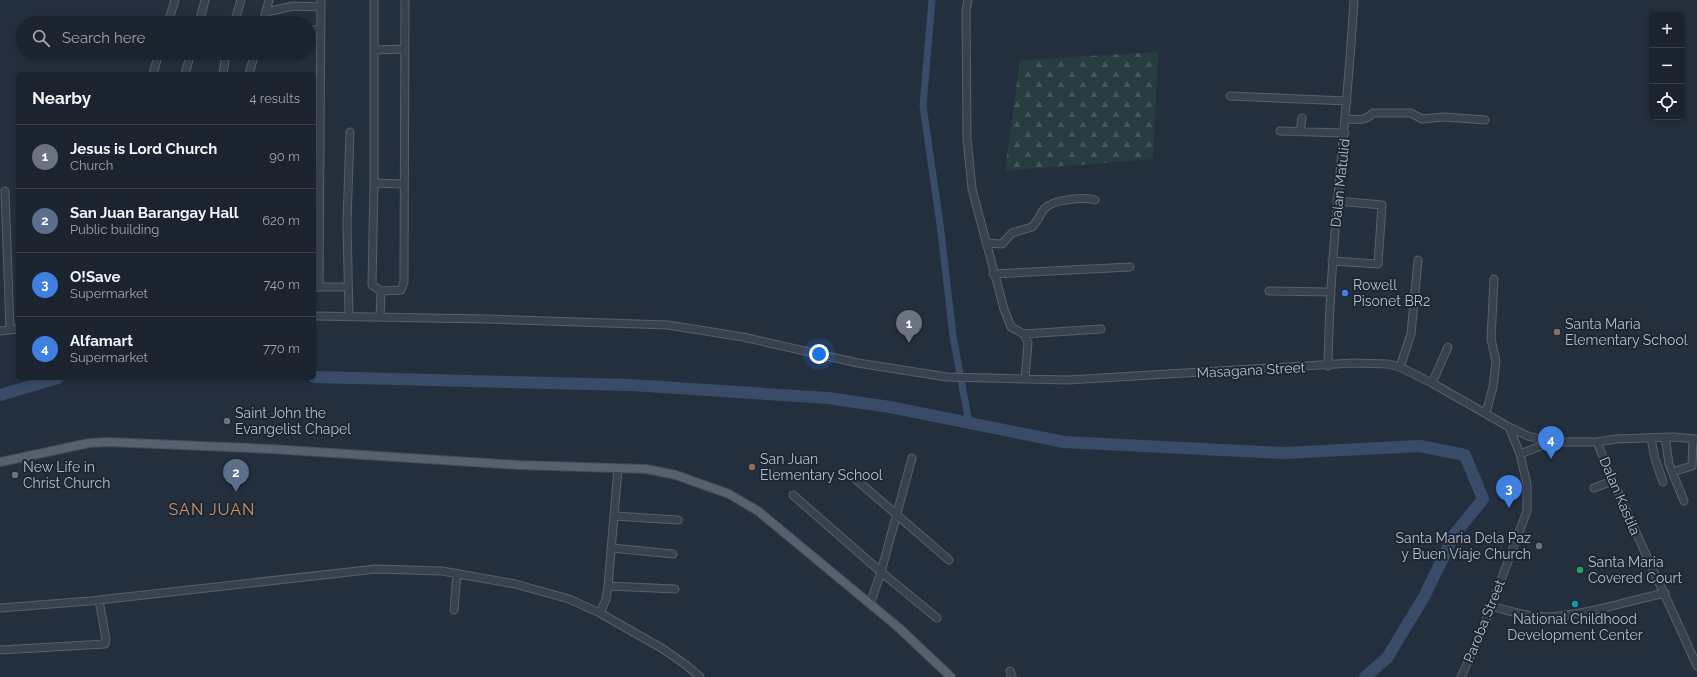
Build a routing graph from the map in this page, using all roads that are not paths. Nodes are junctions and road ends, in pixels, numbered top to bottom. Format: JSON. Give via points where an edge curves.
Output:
{"nodes":[{"id":1,"x":175,"y":0,"type":"edge"},
{"id":2,"x":205,"y":0,"type":"edge"},
{"id":3,"x":241,"y":0,"type":"edge"},
{"id":4,"x":269,"y":0,"type":"edge"},
{"id":5,"x":374,"y":0,"type":"edge"},
{"id":6,"x":405,"y":0,"type":"edge"},
{"id":7,"x":968,"y":0,"type":"edge"},
{"id":8,"x":1354,"y":0,"type":"edge"},
{"id":9,"x":321,"y":3,"type":"edge"},
{"id":10,"x":266,"y":12,"type":"junction"},
{"id":11,"x":170,"y":16,"type":"edge"},
{"id":12,"x":201,"y":16,"type":"edge"},
{"id":13,"x":236,"y":16,"type":"edge"},
{"id":14,"x":265,"y":16,"type":"edge"},
{"id":15,"x":316,"y":30,"type":"edge"},
{"id":16,"x":321,"y":30,"type":"junction"},
{"id":17,"x":404,"y":49,"type":"junction"},
{"id":18,"x":374,"y":50,"type":"junction"},
{"id":19,"x":157,"y":60,"type":"edge"},
{"id":20,"x":189,"y":60,"type":"edge"},
{"id":21,"x":225,"y":60,"type":"edge"},
{"id":22,"x":253,"y":60,"type":"edge"},
{"id":23,"x":154,"y":72,"type":"edge"},
{"id":24,"x":186,"y":72,"type":"edge"},
{"id":25,"x":223,"y":72,"type":"edge"},
{"id":26,"x":250,"y":72,"type":"edge"},
{"id":27,"x":1230,"y":96,"type":"dead end"},
{"id":28,"x":1347,"y":100,"type":"junction"},
{"id":29,"x":1302,"y":118,"type":"dead end"},
{"id":30,"x":1346,"y":119,"type":"junction"},
{"id":31,"x":1485,"y":120,"type":"dead end"},
{"id":32,"x":317,"y":123,"type":"edge"},
{"id":33,"x":1280,"y":131,"type":"dead end"},
{"id":34,"x":350,"y":132,"type":"dead end"},
{"id":35,"x":1300,"y":132,"type":"junction"},
{"id":36,"x":1345,"y":133,"type":"junction"},
{"id":37,"x":374,"y":183,"type":"junction"},
{"id":38,"x":404,"y":184,"type":"junction"},
{"id":39,"x":5,"y":191,"type":"dead end"},
{"id":40,"x":1095,"y":200,"type":"dead end"},
{"id":41,"x":1337,"y":201,"type":"junction"},
{"id":42,"x":317,"y":243,"type":"edge"},
{"id":43,"x":986,"y":243,"type":"junction"},
{"id":44,"x":1418,"y":260,"type":"dead end"},
{"id":45,"x":1332,"y":261,"type":"junction"},
{"id":46,"x":317,"y":262,"type":"edge"},
{"id":47,"x":1130,"y":267,"type":"dead end"},
{"id":48,"x":993,"y":274,"type":"junction"},
{"id":49,"x":1494,"y":279,"type":"dead end"},
{"id":50,"x":316,"y":287,"type":"edge"},
{"id":51,"x":348,"y":287,"type":"junction"},
{"id":52,"x":1269,"y":291,"type":"dead end"},
{"id":53,"x":381,"y":292,"type":"junction"},
{"id":54,"x":1330,"y":292,"type":"junction"},
{"id":55,"x":316,"y":316,"type":"edge"},
{"id":56,"x":349,"y":316,"type":"junction"},
{"id":57,"x":380,"y":317,"type":"junction"},
{"id":58,"x":16,"y":328,"type":"edge"},
{"id":59,"x":1101,"y":329,"type":"dead end"},
{"id":60,"x":10,"y":330,"type":"junction"},
{"id":61,"x":0,"y":331,"type":"edge"},
{"id":62,"x":1024,"y":334,"type":"junction"},
{"id":63,"x":1448,"y":347,"type":"dead end"},
{"id":64,"x":1328,"y":366,"type":"junction"},
{"id":65,"x":1400,"y":367,"type":"junction"},
{"id":66,"x":1025,"y":378,"type":"junction"},
{"id":67,"x":1432,"y":383,"type":"junction"},
{"id":68,"x":1486,"y":413,"type":"junction"},
{"id":69,"x":1509,"y":427,"type":"junction"},
{"id":70,"x":1665,"y":437,"type":"junction"},
{"id":71,"x":1651,"y":438,"type":"junction"},
{"id":72,"x":1695,"y":439,"type":"edge"},
{"id":73,"x":1551,"y":442,"type":"junction"},
{"id":74,"x":1597,"y":442,"type":"junction"},
{"id":75,"x":1520,"y":454,"type":"junction"},
{"id":76,"x":912,"y":458,"type":"dead end"},
{"id":77,"x":0,"y":462,"type":"edge"},
{"id":78,"x":618,"y":469,"type":"junction"},
{"id":79,"x":1672,"y":472,"type":"junction"},
{"id":80,"x":852,"y":476,"type":"dead end"},
{"id":81,"x":1612,"y":481,"type":"junction"},
{"id":82,"x":1663,"y":482,"type":"dead end"},
{"id":83,"x":1594,"y":488,"type":"dead end"},
{"id":84,"x":793,"y":494,"type":"dead end"},
{"id":85,"x":1684,"y":501,"type":"dead end"},
{"id":86,"x":896,"y":514,"type":"junction"},
{"id":87,"x":615,"y":516,"type":"junction"},
{"id":88,"x":678,"y":520,"type":"dead end"},
{"id":89,"x":612,"y":548,"type":"junction"},
{"id":90,"x":673,"y":554,"type":"dead end"},
{"id":91,"x":949,"y":560,"type":"dead end"},
{"id":92,"x":881,"y":572,"type":"junction"},
{"id":93,"x":457,"y":573,"type":"junction"},
{"id":94,"x":608,"y":586,"type":"junction"},
{"id":95,"x":675,"y":589,"type":"dead end"},
{"id":96,"x":1665,"y":592,"type":"junction"},
{"id":97,"x":99,"y":600,"type":"junction"},
{"id":98,"x":870,"y":604,"type":"junction"},
{"id":99,"x":1491,"y":606,"type":"junction"},
{"id":100,"x":0,"y":608,"type":"edge"},
{"id":101,"x":454,"y":610,"type":"dead end"},
{"id":102,"x":600,"y":613,"type":"junction"},
{"id":103,"x":937,"y":618,"type":"dead end"},
{"id":104,"x":0,"y":650,"type":"edge"},
{"id":105,"x":1697,"y":666,"type":"edge"},
{"id":106,"x":700,"y":677,"type":"edge"},
{"id":107,"x":951,"y":677,"type":"edge"},
{"id":108,"x":1461,"y":677,"type":"edge"}],
"edges":[{"from":1,"to":11,"type":"street"},
{"from":2,"to":12,"type":"street"},
{"from":3,"to":13,"type":"street"},
{"from":4,"to":10,"type":"street"},
{"from":5,"to":18,"type":"street"},
{"from":6,"to":17,"type":"street"},
{"from":7,"to":43,"type":"street","via":[[967,139],[972,189]]},
{"from":8,"to":28,"type":"street","name":"Dalan Matulid"},
{"from":9,"to":10,"type":"street"},
{"from":9,"to":16,"type":"street"},
{"from":10,"to":14,"type":"street"},
{"from":15,"to":16,"type":"street"},
{"from":16,"to":32,"type":"street"},
{"from":17,"to":18,"type":"street"},
{"from":17,"to":38,"type":"street"},
{"from":18,"to":37,"type":"street"},
{"from":19,"to":23,"type":"street"},
{"from":20,"to":24,"type":"street"},
{"from":21,"to":25,"type":"street"},
{"from":22,"to":26,"type":"street"},
{"from":27,"to":28,"type":"street"},
{"from":28,"to":30,"type":"street","name":"Dalan Matulid"},
{"from":29,"to":35,"type":"street"},
{"from":30,"to":31,"type":"street","via":[[1364,120],[1373,113],[1411,113],[1422,119],[1444,117]]},
{"from":30,"to":36,"type":"street","name":"Dalan Matulid"},
{"from":32,"to":42,"type":"street"},
{"from":33,"to":35,"type":"street"},
{"from":34,"to":51,"type":"street"},
{"from":35,"to":36,"type":"street"},
{"from":36,"to":41,"type":"street","name":"Dalan Matulid"},
{"from":37,"to":38,"type":"street"},
{"from":37,"to":53,"type":"street","via":[[372,285]]},
{"from":38,"to":53,"type":"street","via":[[404,286],[401,290]]},
{"from":39,"to":60,"type":"street"},
{"from":40,"to":43,"type":"street","via":[[1078,199],[1051,204],[1045,208],[1032,227],[1012,233],[1002,244]]},
{"from":41,"to":45,"type":"street","name":"Dalan Matulid"},
{"from":41,"to":45,"type":"street","via":[[1382,205],[1378,264]]},
{"from":42,"to":46,"type":"street"},
{"from":43,"to":48,"type":"street"},
{"from":44,"to":65,"type":"street","via":[[1411,334]]},
{"from":45,"to":54,"type":"street","name":"Dalan Matulid"},
{"from":46,"to":50,"type":"street"},
{"from":47,"to":48,"type":"street"},
{"from":48,"to":62,"type":"street","via":[[1011,327]]},
{"from":49,"to":68,"type":"street","via":[[1491,339],[1496,361]]},
{"from":50,"to":51,"type":"street"},
{"from":51,"to":56,"type":"street"},
{"from":52,"to":54,"type":"street"},
{"from":53,"to":57,"type":"street"},
{"from":54,"to":64,"type":"street","name":"Dalan Matulid"},
{"from":55,"to":56,"type":"street","name":"Masagana Street"},
{"from":56,"to":57,"type":"street","name":"Masagana Street"},
{"from":57,"to":66,"type":"street","name":"Masagana Street","via":[[668,325],[743,337],[858,363],[947,378]]},
{"from":58,"to":60,"type":"street"},
{"from":59,"to":62,"type":"street"},
{"from":60,"to":61,"type":"street"},
{"from":62,"to":66,"type":"street","via":[[1028,343]]},
{"from":63,"to":67,"type":"street"},
{"from":64,"to":65,"type":"street","name":"Masagana Street","via":[[1381,364]]},
{"from":64,"to":66,"type":"street","name":"Masagana Street","via":[[1068,380]]},
{"from":65,"to":67,"type":"street","name":"Masagana Street"},
{"from":67,"to":68,"type":"street","name":"Masagana Street"},
{"from":68,"to":69,"type":"street","name":"Masagana Street"},
{"from":69,"to":73,"type":"street","name":"Masagana Street","via":[[1528,436]]},
{"from":69,"to":75,"type":"street","name":"Paroba Street"},
{"from":70,"to":71,"type":"street"},
{"from":70,"to":72,"type":"street"},
{"from":70,"to":79,"type":"street"},
{"from":71,"to":74,"type":"street"},
{"from":71,"to":82,"type":"street"},
{"from":72,"to":79,"type":"street","via":[[1692,466]]},
{"from":73,"to":74,"type":"street"},
{"from":73,"to":75,"type":"street"},
{"from":74,"to":81,"type":"street","name":"Dalan Kastila"},
{"from":75,"to":99,"type":"street","name":"Paroba Street","via":[[1527,484],[1527,512]]},
{"from":76,"to":86,"type":"street"},
{"from":77,"to":78,"type":"main road","via":[[89,443],[108,442],[271,448]]},
{"from":78,"to":87,"type":"street"},
{"from":78,"to":98,"type":"main road","via":[[646,469],[676,475],[729,494],[758,511]]},
{"from":79,"to":85,"type":"street"},
{"from":80,"to":86,"type":"street"},
{"from":81,"to":83,"type":"street"},
{"from":81,"to":96,"type":"street","name":"Dalan Kastila"},
{"from":84,"to":92,"type":"street"},
{"from":86,"to":91,"type":"street"},
{"from":86,"to":92,"type":"street"},
{"from":87,"to":88,"type":"street"},
{"from":87,"to":89,"type":"street"},
{"from":89,"to":90,"type":"street"},
{"from":89,"to":94,"type":"street"},
{"from":92,"to":98,"type":"street"},
{"from":92,"to":103,"type":"street"},
{"from":93,"to":97,"type":"street","via":[[376,569]]},
{"from":93,"to":101,"type":"street"},
{"from":93,"to":102,"type":"street","via":[[515,584],[569,599]]},
{"from":94,"to":95,"type":"street"},
{"from":94,"to":102,"type":"street"},
{"from":96,"to":99,"type":"street","via":[[1548,617],[1531,616]]},
{"from":96,"to":105,"type":"street","name":"Dalan Kastila"},
{"from":97,"to":100,"type":"street"},
{"from":97,"to":104,"type":"street","via":[[105,644]]},
{"from":98,"to":107,"type":"main road"},
{"from":99,"to":108,"type":"street","name":"Paroba Street"},
{"from":102,"to":106,"type":"street","via":[[663,649]]}]}
